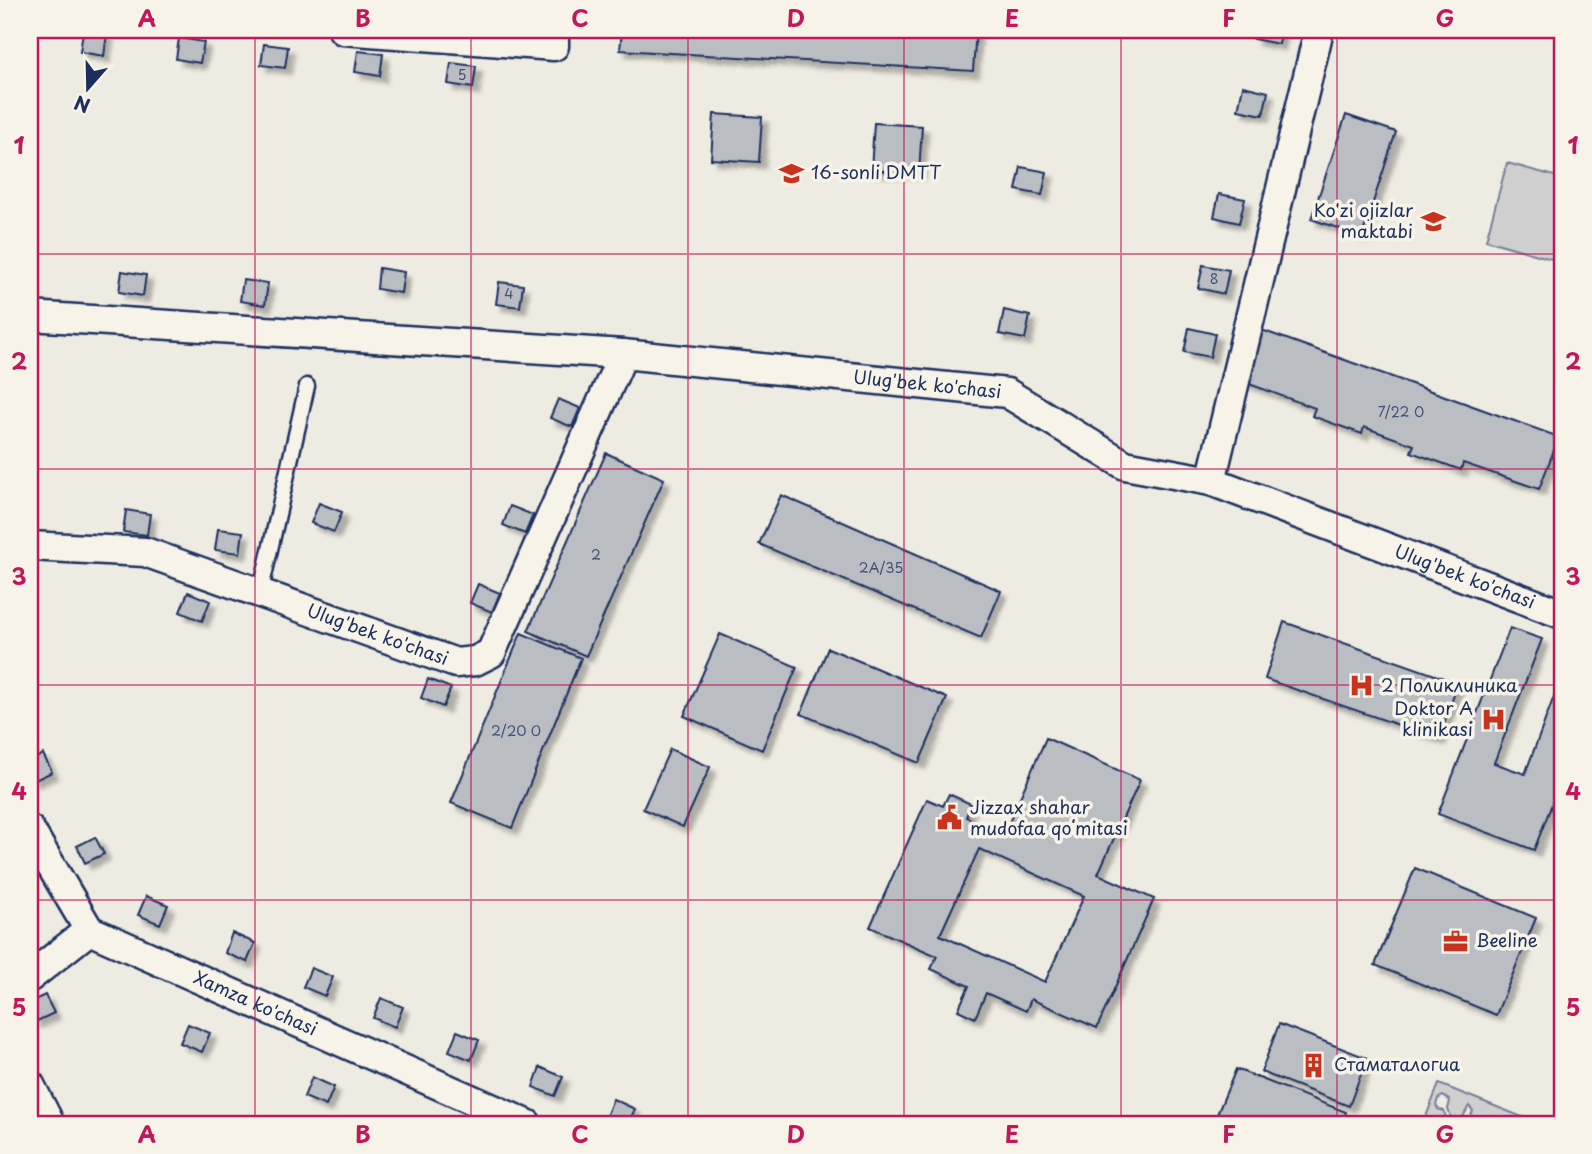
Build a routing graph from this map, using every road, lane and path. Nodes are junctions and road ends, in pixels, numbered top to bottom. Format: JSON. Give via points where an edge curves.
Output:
{"nodes":[{"id":1,"x":343,"y":30,"type":"edge"},
{"id":2,"x":554,"y":30,"type":"edge"},
{"id":3,"x":1319,"y":30,"type":"edge"},
{"id":4,"x":30,"y":316,"type":"edge"},
{"id":5,"x":623,"y":354,"type":"junction"},
{"id":6,"x":307,"y":386,"type":"dead end"},
{"id":7,"x":1211,"y":481,"type":"junction"},
{"id":8,"x":30,"y":546,"type":"edge"},
{"id":9,"x":260,"y":594,"type":"junction"},
{"id":10,"x":1562,"y":614,"type":"edge"},
{"id":11,"x":30,"y":830,"type":"edge"},
{"id":12,"x":89,"y":930,"type":"junction"},
{"id":13,"x":30,"y":977,"type":"edge"},
{"id":14,"x":30,"y":1085,"type":"edge"},
{"id":15,"x":50,"y":1124,"type":"edge"},
{"id":16,"x":527,"y":1124,"type":"edge"}],
"edges":[{"from":1,"to":2,"type":"street","via":[[554,46]]},
{"from":3,"to":7,"type":"street"},
{"from":4,"to":5,"type":"street","name":"Ulug'bek ko'chasi"},
{"from":5,"to":7,"type":"street","name":"Ulug'bek ko'chasi","via":[[1007,393],[1125,465]]},
{"from":5,"to":9,"type":"street","name":"Ulug'bek ko'chasi","via":[[491,653],[475,662],[456,663]]},
{"from":6,"to":9,"type":"lane"},
{"from":7,"to":10,"type":"street","name":"Ulug'bek ko'chasi"},
{"from":8,"to":9,"type":"street","name":"Ulug'bek ko'chasi","via":[[145,552]]},
{"from":11,"to":12,"type":"street"},
{"from":12,"to":13,"type":"street"},
{"from":12,"to":16,"type":"street","name":"Xamza ko'chasi"},
{"from":14,"to":15,"type":"street"}]}
